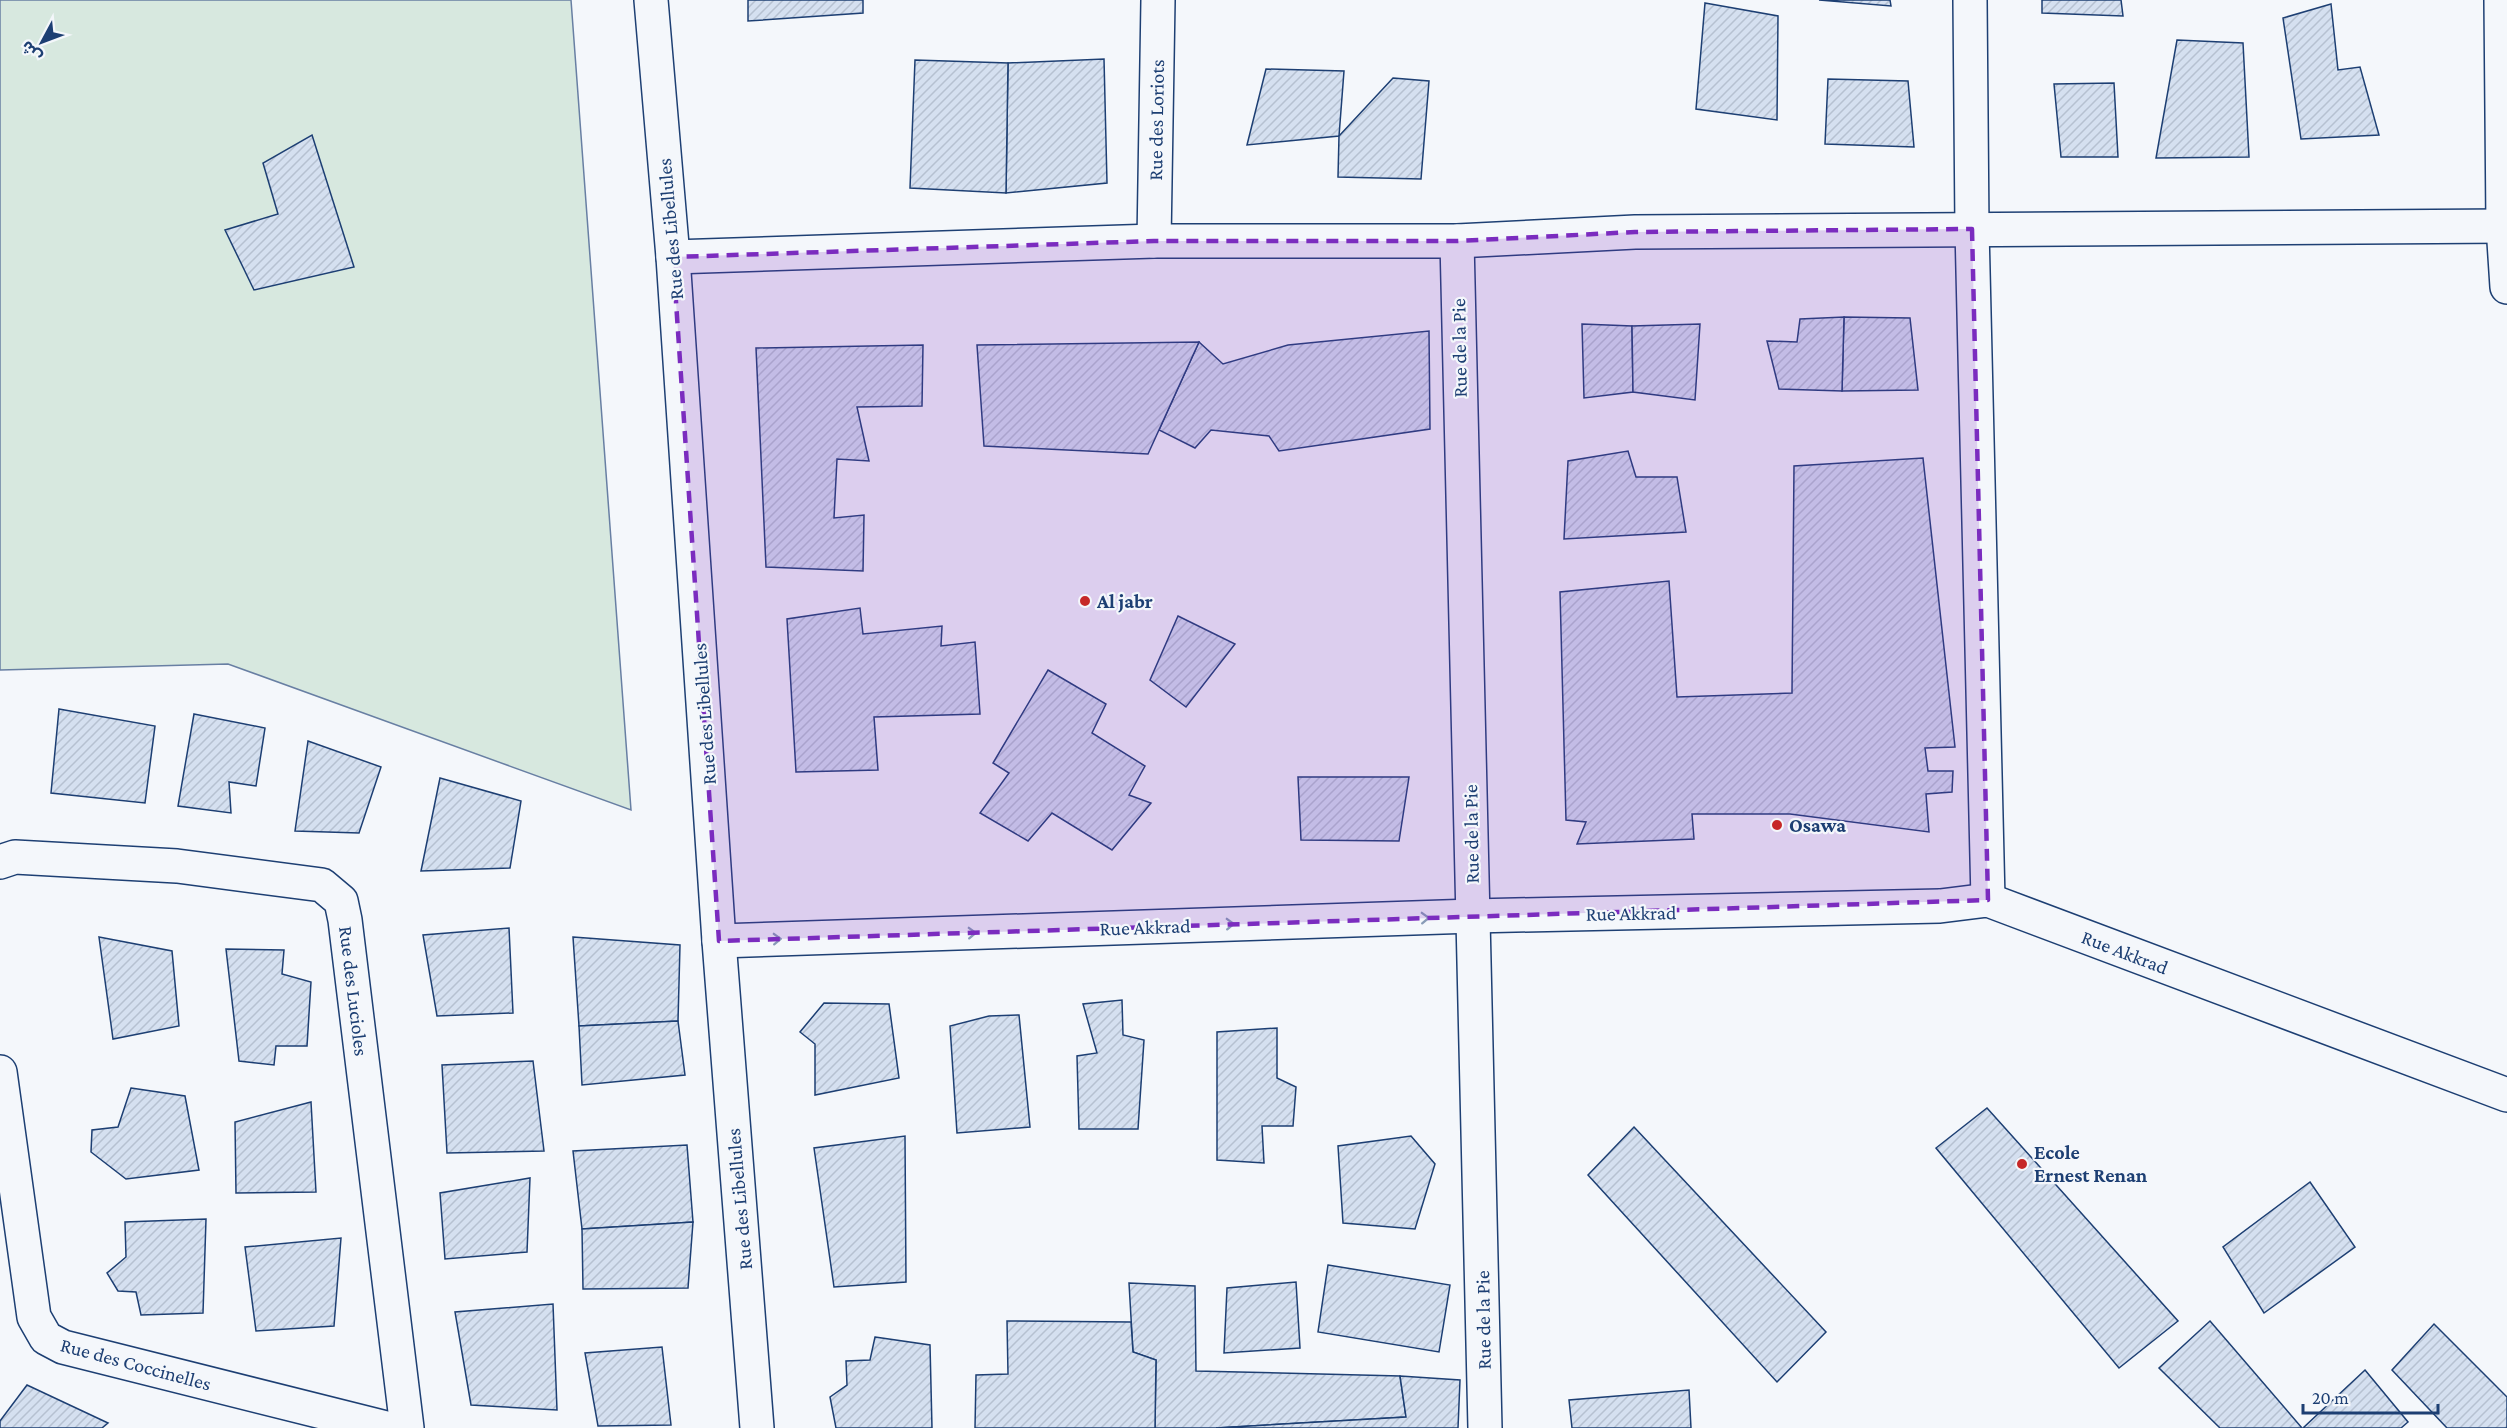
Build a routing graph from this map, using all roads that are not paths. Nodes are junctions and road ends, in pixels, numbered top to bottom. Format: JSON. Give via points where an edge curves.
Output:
{"nodes":[{"id":1,"x":651,"y":0,"type":"edge"},
{"id":2,"x":1158,"y":0,"type":"edge"},
{"id":3,"x":1970,"y":0,"type":"edge"},
{"id":4,"x":2501,"y":0,"type":"edge"},
{"id":5,"x":2505,"y":226,"type":"edge"},
{"id":6,"x":1972,"y":229,"type":"junction"},
{"id":7,"x":1154,"y":241,"type":"junction"},
{"id":8,"x":1457,"y":241,"type":"junction"},
{"id":9,"x":674,"y":257,"type":"junction"},
{"id":10,"x":2507,"y":287,"type":"edge"},
{"id":11,"x":0,"y":862,"type":"edge"},
{"id":12,"x":1988,"y":900,"type":"junction"},
{"id":13,"x":1473,"y":916,"type":"junction"},
{"id":14,"x":719,"y":941,"type":"junction"},
{"id":15,"x":0,"y":1072,"type":"edge"},
{"id":16,"x":2507,"y":1095,"type":"edge"},
{"id":17,"x":386,"y":1428,"type":"edge"},
{"id":18,"x":407,"y":1428,"type":"edge"},
{"id":19,"x":757,"y":1428,"type":"edge"},
{"id":20,"x":1485,"y":1428,"type":"edge"}],
"edges":[{"from":1,"to":9,"type":"street","name":"Rue des Libellules"},
{"from":2,"to":7,"type":"street","name":"Rue des Loriots"},
{"from":3,"to":6,"type":"street"},
{"from":4,"to":5,"type":"street"},
{"from":5,"to":6,"type":"street"},
{"from":5,"to":10,"type":"street"},
{"from":6,"to":8,"type":"street","via":[[1635,232]]},
{"from":6,"to":12,"type":"street"},
{"from":7,"to":8,"type":"street"},
{"from":7,"to":9,"type":"street"},
{"from":8,"to":13,"type":"street","name":"Rue de la Pie"},
{"from":9,"to":14,"type":"street","name":"Rue des Libellules"},
{"from":11,"to":18,"type":"street","name":"Rue des Lucioles","via":[[15,857],[177,866],[322,885],[341,901]]},
{"from":12,"to":13,"type":"street","name":"Rue Akkrad","via":[[1940,906]]},
{"from":12,"to":16,"type":"street","name":"Rue Akkrad"},
{"from":14,"to":13,"type":"street","name":"Rue Akkrad","one_way":true},
{"from":13,"to":20,"type":"street","name":"Rue de la Pie"},
{"from":14,"to":19,"type":"street","name":"Rue des Libellules"},
{"from":15,"to":17,"type":"street","name":"Rue des Coccinelles","via":[[34,1317],[46,1338],[63,1347]]}]}
